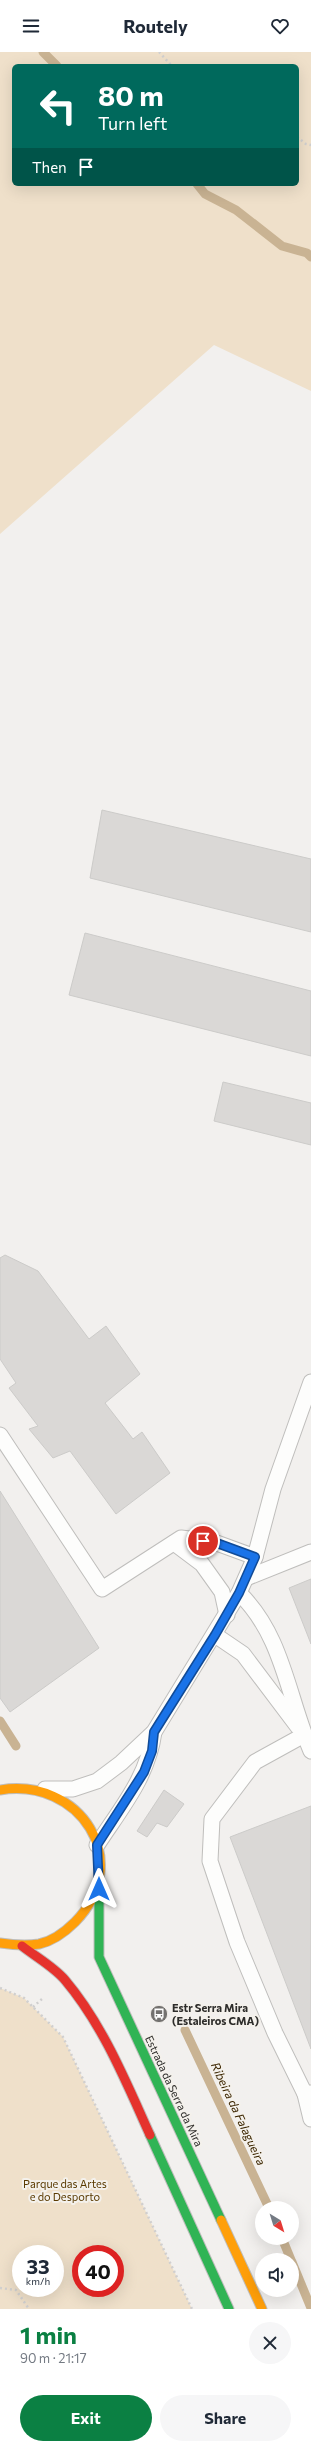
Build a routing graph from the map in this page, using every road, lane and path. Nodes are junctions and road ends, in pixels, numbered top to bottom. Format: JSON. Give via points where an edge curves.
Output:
{"nodes":[{"id":1,"x":159,"y":52,"type":"edge"},
{"id":2,"x":170,"y":64,"type":"edge"},
{"id":3,"x":299,"y":139,"type":"edge"},
{"id":4,"x":311,"y":144,"type":"edge"},
{"id":5,"x":311,"y":1382,"type":"edge"},
{"id":6,"x":0,"y":1435,"type":"edge"},
{"id":7,"x":174,"y":1543,"type":"junction"},
{"id":8,"x":311,"y":1552,"type":"edge"},
{"id":9,"x":255,"y":1557,"type":"junction"},
{"id":10,"x":246,"y":1578,"type":"junction"},
{"id":11,"x":239,"y":1593,"type":"junction"},
{"id":12,"x":227,"y":1615,"type":"junction"},
{"id":13,"x":215,"y":1635,"type":"junction"},
{"id":14,"x":154,"y":1732,"type":"junction"},
{"id":15,"x":304,"y":1735,"type":"junction"},
{"id":16,"x":311,"y":1751,"type":"edge"},
{"id":17,"x":0,"y":1782,"type":"edge"},
{"id":18,"x":9,"y":1788,"type":"junction"},
{"id":19,"x":37,"y":1788,"type":"junction"},
{"id":20,"x":0,"y":1790,"type":"edge"},
{"id":21,"x":97,"y":1845,"type":"junction"},
{"id":22,"x":99,"y":1875,"type":"junction"},
{"id":23,"x":0,"y":1943,"type":"edge"},
{"id":24,"x":22,"y":1946,"type":"junction"},
{"id":25,"x":0,"y":1988,"type":"edge"},
{"id":26,"x":308,"y":2094,"type":"edge"},
{"id":27,"x":311,"y":2119,"type":"edge"},
{"id":28,"x":0,"y":2288,"type":"edge"},
{"id":29,"x":30,"y":2309,"type":"edge"},
{"id":30,"x":192,"y":2309,"type":"edge"},
{"id":31,"x":229,"y":2309,"type":"edge"},
{"id":32,"x":262,"y":2309,"type":"edge"}],
"edges":[{"from":1,"to":2,"type":"path"},
{"from":3,"to":4,"type":"path","via":[[306,144]]},
{"from":5,"to":9,"type":"lane","via":[[273,1489]]},
{"from":6,"to":7,"type":"lane","via":[[102,1589]]},
{"from":7,"to":9,"type":"lane","via":[[181,1538],[214,1542]]},
{"from":7,"to":12,"type":"lane","via":[[202,1564],[222,1592]]},
{"from":8,"to":10,"type":"lane"},
{"from":9,"to":10,"type":"lane"},
{"from":10,"to":11,"type":"lane"},
{"from":11,"to":12,"type":"lane"},
{"from":11,"to":15,"type":"lane","via":[[253,1606],[274,1644]]},
{"from":12,"to":13,"type":"lane"},
{"from":13,"to":14,"type":"lane"},
{"from":13,"to":15,"type":"lane","via":[[243,1654]]},
{"from":14,"to":19,"type":"lane","via":[[97,1781],[73,1789]]},
{"from":14,"to":21,"type":"lane","via":[[152,1751],[144,1772]]},
{"from":15,"to":16,"type":"lane"},
{"from":15,"to":26,"type":"lane","via":[[255,1762],[212,1819],[210,1860],[237,1942],[275,2033]]},
{"from":17,"to":18,"type":"street"},
{"from":18,"to":19,"type":"street"},
{"from":18,"to":20,"type":"street"},
{"from":19,"to":21,"type":"street","name":"Estrada da Serra da Mira","via":[[57,1796],[74,1808],[88,1824]]},
{"from":21,"to":22,"type":"street","name":"Estrada da Serra da Mira"},
{"from":22,"to":24,"type":"street","via":[[93,1897],[82,1917],[65,1932],[44,1942]]},
{"from":22,"to":32,"type":"street","name":"Estrada da Serra da Mira","via":[[99,1957]]},
{"from":23,"to":24,"type":"street"},
{"from":24,"to":31,"type":"street","via":[[64,1980],[87,2010],[114,2056]]},
{"from":25,"to":30,"type":"path","via":[[24,1998],[63,2037]]},
{"from":26,"to":27,"type":"lane"},
{"from":28,"to":29,"type":"path","via":[[16,2290]]}]}
